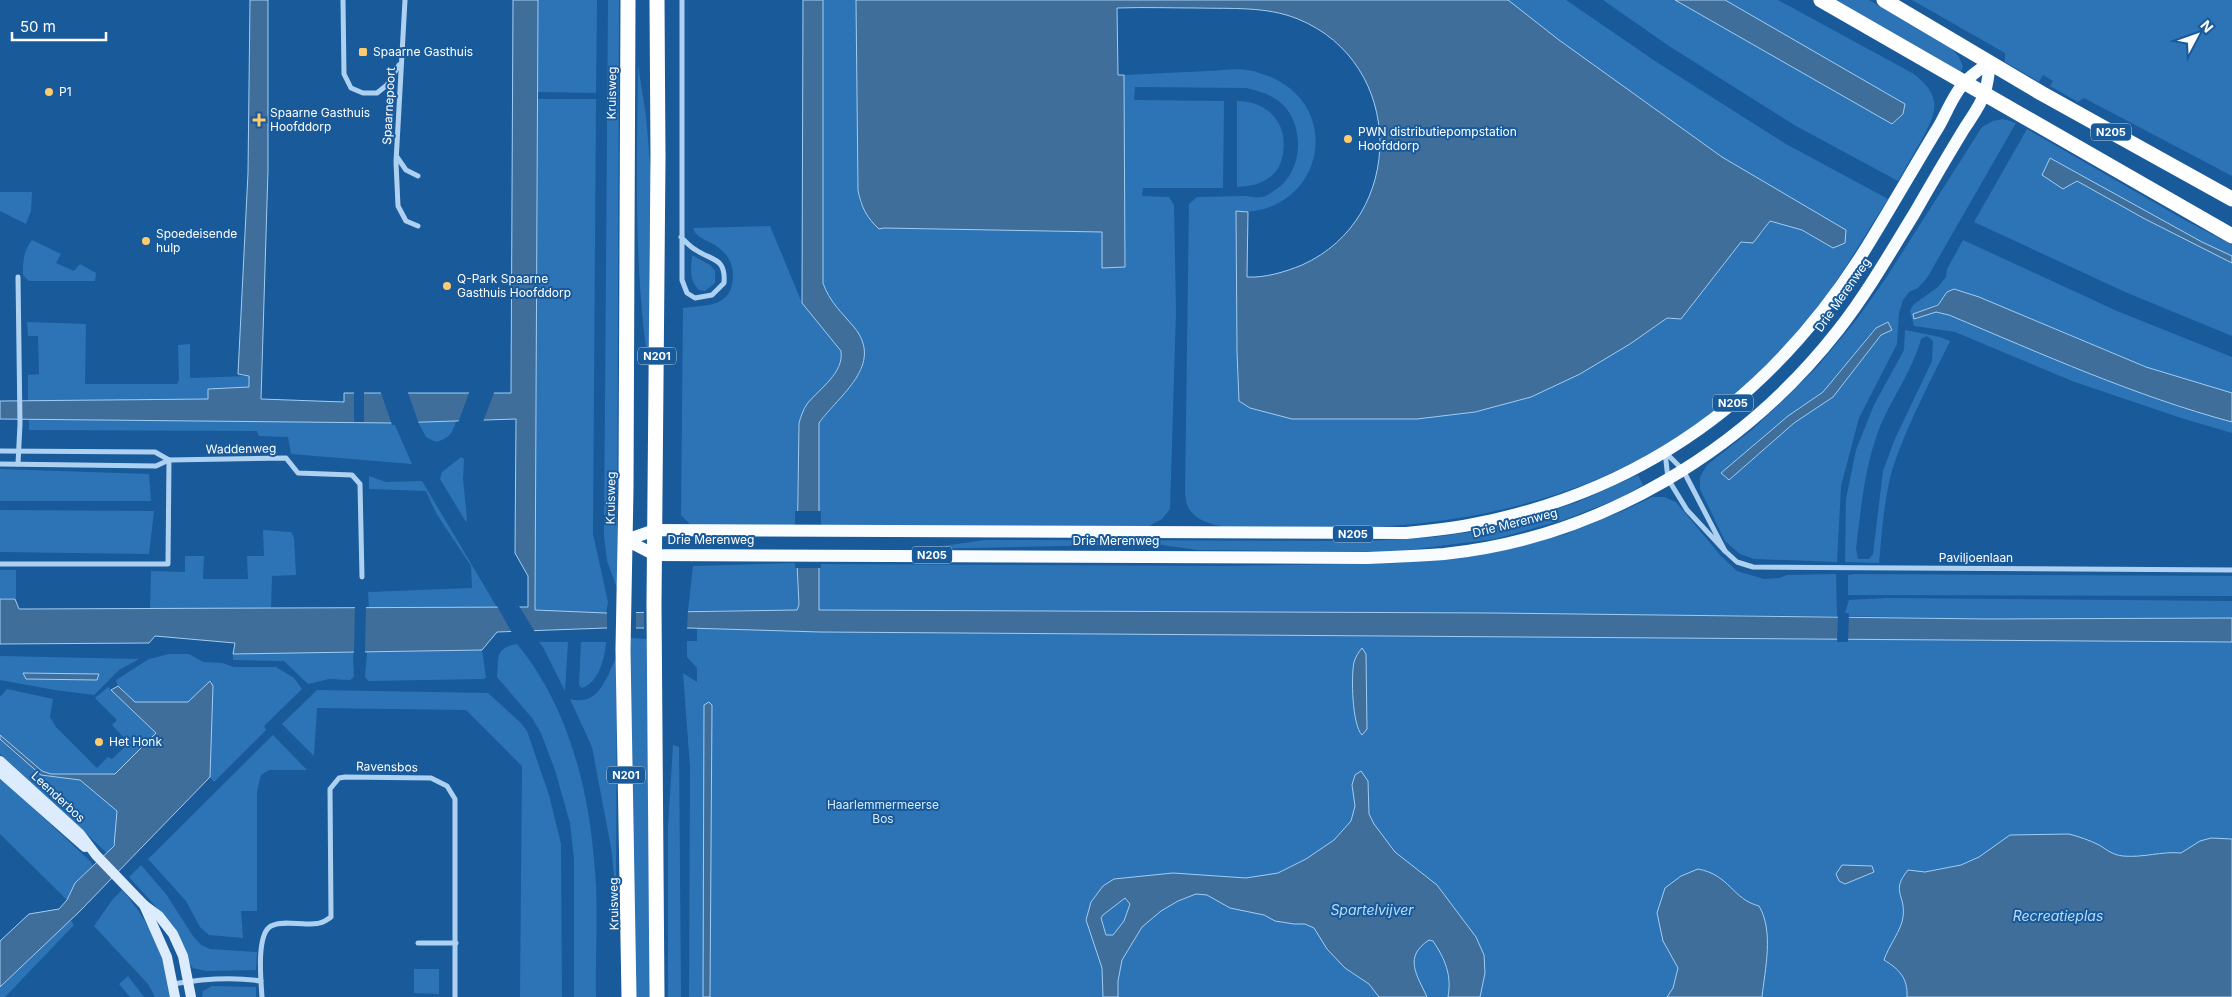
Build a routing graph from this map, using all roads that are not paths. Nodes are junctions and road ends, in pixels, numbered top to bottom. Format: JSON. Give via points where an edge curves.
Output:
{"nodes":[{"id":1,"x":342,"y":0,"type":"edge"},
{"id":2,"x":405,"y":0,"type":"edge"},
{"id":3,"x":628,"y":0,"type":"edge"},
{"id":4,"x":657,"y":0,"type":"edge"},
{"id":5,"x":682,"y":0,"type":"edge"},
{"id":6,"x":1821,"y":0,"type":"edge"},
{"id":7,"x":1884,"y":0,"type":"edge"},
{"id":8,"x":402,"y":58,"type":"junction"},
{"id":9,"x":1990,"y":62,"type":"junction"},
{"id":10,"x":1965,"y":82,"type":"junction"},
{"id":11,"x":1985,"y":94,"type":"junction"},
{"id":12,"x":397,"y":156,"type":"junction"},
{"id":13,"x":418,"y":176,"type":"dead end"},
{"id":14,"x":2232,"y":199,"type":"edge"},
{"id":15,"x":418,"y":226,"type":"dead end"},
{"id":16,"x":2232,"y":236,"type":"edge"},
{"id":17,"x":681,"y":237,"type":"junction"},
{"id":18,"x":18,"y":277,"type":"dead end"},
{"id":19,"x":0,"y":451,"type":"edge"},
{"id":20,"x":18,"y":451,"type":"junction"},
{"id":21,"x":1665,"y":452,"type":"junction"},
{"id":22,"x":169,"y":460,"type":"junction"},
{"id":23,"x":0,"y":464,"type":"edge"},
{"id":24,"x":18,"y":464,"type":"junction"},
{"id":25,"x":1684,"y":470,"type":"junction"},
{"id":26,"x":1668,"y":479,"type":"junction"},
{"id":27,"x":655,"y":530,"type":"junction"},
{"id":28,"x":626,"y":540,"type":"junction"},
{"id":29,"x":1725,"y":551,"type":"junction"},
{"id":30,"x":655,"y":555,"type":"junction"},
{"id":31,"x":0,"y":564,"type":"edge"},
{"id":32,"x":2232,"y":570,"type":"edge"},
{"id":33,"x":362,"y":577,"type":"dead end"},
{"id":34,"x":0,"y":761,"type":"edge"},
{"id":35,"x":0,"y":772,"type":"edge"},
{"id":36,"x":96,"y":855,"type":"junction"},
{"id":37,"x":144,"y":905,"type":"junction"},
{"id":38,"x":418,"y":943,"type":"dead end"},
{"id":39,"x":456,"y":943,"type":"junction"},
{"id":40,"x":189,"y":981,"type":"junction"},
{"id":41,"x":262,"y":981,"type":"junction"},
{"id":42,"x":174,"y":984,"type":"junction"},
{"id":43,"x":175,"y":997,"type":"edge"},
{"id":44,"x":191,"y":997,"type":"edge"},
{"id":45,"x":262,"y":997,"type":"edge"},
{"id":46,"x":455,"y":997,"type":"edge"},
{"id":47,"x":629,"y":997,"type":"edge"},
{"id":48,"x":657,"y":997,"type":"edge"}],
"edges":[{"from":1,"to":8,"type":"street","name":"Spaarnepoort","via":[[344,74],[351,88],[363,93],[377,93],[398,71]]},
{"from":2,"to":8,"type":"street","name":"Spaarnepoort"},
{"from":3,"to":28,"type":"highway","name":"Kruisweg","number":"N201"},
{"from":4,"to":27,"type":"highway","number":"N201"},
{"from":5,"to":17,"type":"street"},
{"from":6,"to":10,"type":"highway","number":"N205"},
{"from":7,"to":9,"type":"highway","number":"N205"},
{"from":8,"to":12,"type":"street","name":"Spaarnepoort"},
{"from":9,"to":10,"type":"main road","name":"Drie Merenweg","number":"N205"},
{"from":9,"to":11,"type":"main road","name":"Drie Merenweg","number":"N205"},
{"from":9,"to":14,"type":"highway","number":"N205"},
{"from":10,"to":11,"type":"highway","number":"N205"},
{"from":10,"to":21,"type":"main road","name":"Drie Merenweg","number":"N205","via":[[1874,236],[1819,317],[1780,362],[1739,399]]},
{"from":11,"to":16,"type":"highway","number":"N205"},
{"from":11,"to":25,"type":"main road","name":"Drie Merenweg","number":"N205","via":[[1879,271],[1828,344],[1756,418]]},
{"from":12,"to":13,"type":"street","name":"Spaarnepoort","via":[[406,170]]},
{"from":12,"to":15,"type":"street","name":"Spaarnepoort","via":[[398,206],[406,221]]},
{"from":17,"to":17,"type":"street","via":[[696,251],[716,259],[722,266],[724,283],[712,295],[695,298],[687,293],[682,280]]},
{"from":18,"to":20,"type":"street"},
{"from":19,"to":20,"type":"street","name":"Waddenweg"},
{"from":20,"to":22,"type":"street","name":"Waddenweg","via":[[155,452]]},
{"from":20,"to":24,"type":"street"},
{"from":21,"to":25,"type":"street","name":"Paviljoenlaan"},
{"from":21,"to":26,"type":"street","name":"Paviljoenlaan"},
{"from":21,"to":27,"type":"main road","name":"Drie Merenweg","number":"N205","via":[[1588,490],[1544,507],[1468,526],[1424,531],[1355,534]]},
{"from":22,"to":24,"type":"street","name":"Waddenweg","via":[[156,466]]},
{"from":22,"to":31,"type":"street","via":[[168,564]]},
{"from":22,"to":33,"type":"street","name":"Waddenweg","via":[[286,458],[298,473],[352,476],[360,484]]},
{"from":23,"to":24,"type":"street","name":"Waddenweg"},
{"from":25,"to":26,"type":"main road","name":"Drie Merenweg","number":"N205"},
{"from":25,"to":29,"type":"street","name":"Paviljoenlaan"},
{"from":26,"to":29,"type":"street","name":"Paviljoenlaan","via":[[1687,510]]},
{"from":26,"to":30,"type":"main road","name":"Drie Merenweg","number":"N205","via":[[1571,525],[1445,554],[1304,559]]},
{"from":27,"to":28,"type":"main road","name":"Drie Merenweg","number":"N205"},
{"from":27,"to":30,"type":"highway","number":"N201"},
{"from":28,"to":30,"type":"main road","name":"Drie Merenweg","number":"N205"},
{"from":28,"to":47,"type":"highway","name":"Kruisweg","number":"N201","via":[[623,650]]},
{"from":29,"to":32,"type":"street","name":"Paviljoenlaan","via":[[1737,562],[1753,568]]},
{"from":30,"to":48,"type":"highway","number":"N201"},
{"from":34,"to":36,"type":"main road","name":"Leenderbos","via":[[80,834]]},
{"from":35,"to":36,"type":"main road","name":"Leenderbos"},
{"from":36,"to":37,"type":"main road","name":"Leenderbos"},
{"from":37,"to":40,"type":"main road","name":"Leenderbos","via":[[160,916],[173,934]]},
{"from":37,"to":42,"type":"main road","name":"Leenderbos","via":[[164,948]]},
{"from":38,"to":39,"type":"street"},
{"from":39,"to":41,"type":"street","name":"Ravensbos","via":[[455,799],[447,786],[431,778],[338,778],[330,789],[331,917],[323,924],[279,924],[266,930],[261,946]]},
{"from":39,"to":46,"type":"street","name":"Ravensbos"},
{"from":40,"to":41,"type":"street"},
{"from":40,"to":42,"type":"street"},
{"from":40,"to":44,"type":"main road","name":"Leenderbos"},
{"from":41,"to":45,"type":"street","name":"Ravensbos"},
{"from":42,"to":43,"type":"main road","name":"Leenderbos"}]}
